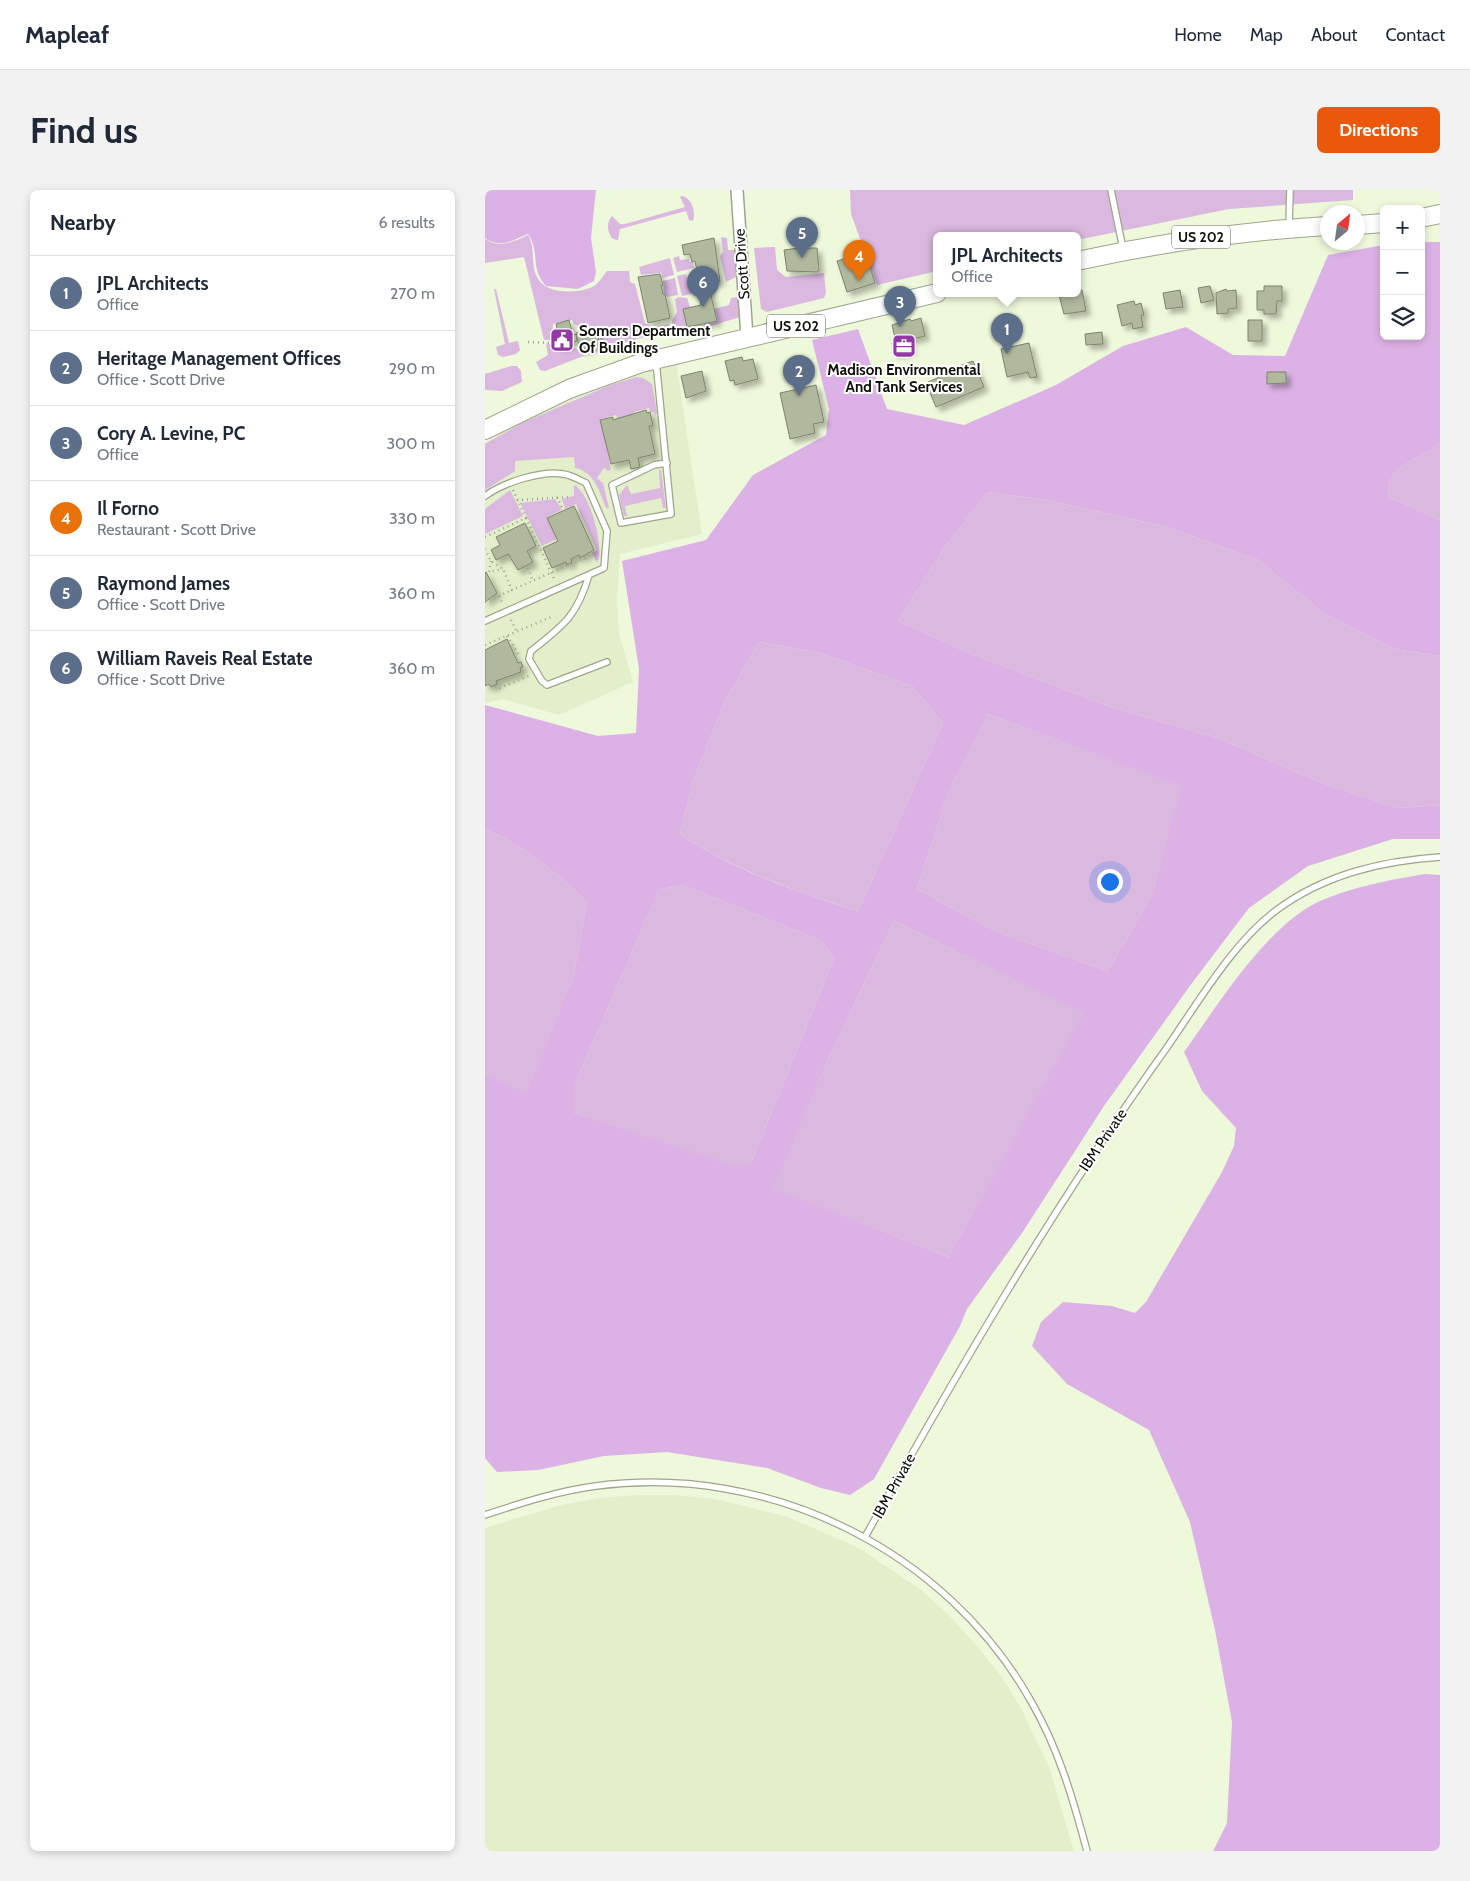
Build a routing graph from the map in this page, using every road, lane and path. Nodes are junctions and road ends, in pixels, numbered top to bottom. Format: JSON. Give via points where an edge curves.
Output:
{"nodes":[{"id":1,"x":737,"y":190,"type":"edge"},
{"id":2,"x":1111,"y":190,"type":"edge"},
{"id":3,"x":1290,"y":190,"type":"edge"},
{"id":4,"x":1440,"y":214,"type":"edge"},
{"id":5,"x":1425,"y":217,"type":"edge"},
{"id":6,"x":1380,"y":223,"type":"edge"},
{"id":7,"x":1365,"y":224,"type":"edge"},
{"id":8,"x":1320,"y":226,"type":"edge"},
{"id":9,"x":1289,"y":228,"type":"junction"},
{"id":10,"x":1123,"y":251,"type":"junction"},
{"id":11,"x":1081,"y":260,"type":"edge"},
{"id":12,"x":933,"y":294,"type":"edge"},
{"id":13,"x":747,"y":337,"type":"junction"},
{"id":14,"x":528,"y":342,"type":"dead end"},
{"id":15,"x":557,"y":343,"type":"dead end"},
{"id":16,"x":594,"y":346,"type":"dead end"},
{"id":17,"x":597,"y":355,"type":"dead end"},
{"id":18,"x":656,"y":359,"type":"junction"},
{"id":19,"x":485,"y":430,"type":"edge"},
{"id":20,"x":667,"y":463,"type":"junction"},
{"id":21,"x":510,"y":484,"type":"junction"},
{"id":22,"x":485,"y":496,"type":"edge"},
{"id":23,"x":572,"y":497,"type":"dead end"},
{"id":24,"x":557,"y":498,"type":"junction"},
{"id":25,"x":517,"y":500,"type":"junction"},
{"id":26,"x":563,"y":510,"type":"dead end"},
{"id":27,"x":526,"y":518,"type":"junction"},
{"id":28,"x":485,"y":537,"type":"edge"},
{"id":29,"x":485,"y":548,"type":"edge"},
{"id":30,"x":591,"y":555,"type":"dead end"},
{"id":31,"x":491,"y":561,"type":"junction"},
{"id":32,"x":528,"y":568,"type":"dead end"},
{"id":33,"x":503,"y":569,"type":"junction"},
{"id":34,"x":551,"y":573,"type":"junction"},
{"id":35,"x":589,"y":574,"type":"junction"},
{"id":36,"x":533,"y":581,"type":"junction"},
{"id":37,"x":559,"y":588,"type":"junction"},
{"id":38,"x":512,"y":590,"type":"junction"},
{"id":39,"x":485,"y":602,"type":"edge"},
{"id":40,"x":551,"y":616,"type":"dead end"},
{"id":41,"x":485,"y":622,"type":"edge"},
{"id":42,"x":507,"y":636,"type":"junction"},
{"id":43,"x":485,"y":645,"type":"edge"},
{"id":44,"x":523,"y":661,"type":"dead end"},
{"id":45,"x":607,"y":662,"type":"dead end"},
{"id":46,"x":526,"y":669,"type":"dead end"},
{"id":47,"x":495,"y":686,"type":"dead end"},
{"id":48,"x":1440,"y":857,"type":"edge"},
{"id":49,"x":485,"y":1515,"type":"edge"},
{"id":50,"x":865,"y":1537,"type":"junction"},
{"id":51,"x":1087,"y":1851,"type":"edge"}],
"edges":[{"from":1,"to":13,"type":"street","name":"Scott Drive"},
{"from":2,"to":10,"type":"lane"},
{"from":3,"to":9,"type":"lane"},
{"from":4,"to":5,"type":"main road"},
{"from":6,"to":7,"type":"main road"},
{"from":8,"to":9,"type":"main road","number":"US 202"},
{"from":9,"to":10,"type":"main road","number":"US 202","via":[[1199,237]]},
{"from":10,"to":11,"type":"main road","number":"US 202"},
{"from":12,"to":13,"type":"main road","number":"US 202"},
{"from":13,"to":18,"type":"main road","number":"US 202"},
{"from":14,"to":15,"type":"path"},
{"from":16,"to":17,"type":"path"},
{"from":18,"to":19,"type":"main road","number":"US 202","via":[[569,389]]},
{"from":18,"to":20,"type":"lane"},
{"from":20,"to":20,"type":"lane","via":[[671,514],[621,523],[612,485],[654,465]]},
{"from":21,"to":22,"type":"lane"},
{"from":21,"to":25,"type":"path"},
{"from":21,"to":35,"type":"lane","via":[[531,476],[566,474],[586,483],[607,531],[604,568]]},
{"from":23,"to":24,"type":"path"},
{"from":24,"to":25,"type":"path"},
{"from":24,"to":26,"type":"path"},
{"from":25,"to":27,"type":"path"},
{"from":27,"to":28,"type":"path"},
{"from":27,"to":34,"type":"path"},
{"from":29,"to":31,"type":"path"},
{"from":30,"to":34,"type":"path"},
{"from":31,"to":33,"type":"path"},
{"from":31,"to":33,"type":"path","via":[[489,572]]},
{"from":32,"to":36,"type":"path"},
{"from":33,"to":38,"type":"path"},
{"from":34,"to":36,"type":"path"},
{"from":34,"to":37,"type":"path"},
{"from":35,"to":37,"type":"lane"},
{"from":35,"to":45,"type":"lane","via":[[582,599],[572,616],[531,651],[529,659],[547,685]]},
{"from":36,"to":38,"type":"path"},
{"from":37,"to":41,"type":"lane"},
{"from":38,"to":39,"type":"path"},
{"from":40,"to":42,"type":"path"},
{"from":42,"to":43,"type":"path"},
{"from":42,"to":44,"type":"path"},
{"from":46,"to":47,"type":"path","via":[[529,676],[500,688]]},
{"from":48,"to":50,"type":"lane","name":"IBM Private","via":[[1367,868],[1317,885],[1277,910],[1244,942],[1152,1068],[1076,1182],[950,1385]]},
{"from":49,"to":50,"type":"lane","via":[[558,1493],[596,1486],[677,1483],[766,1497],[830,1520]]},
{"from":50,"to":51,"type":"lane","via":[[929,1580],[958,1606],[1012,1670],[1032,1702],[1061,1762]]}]}
